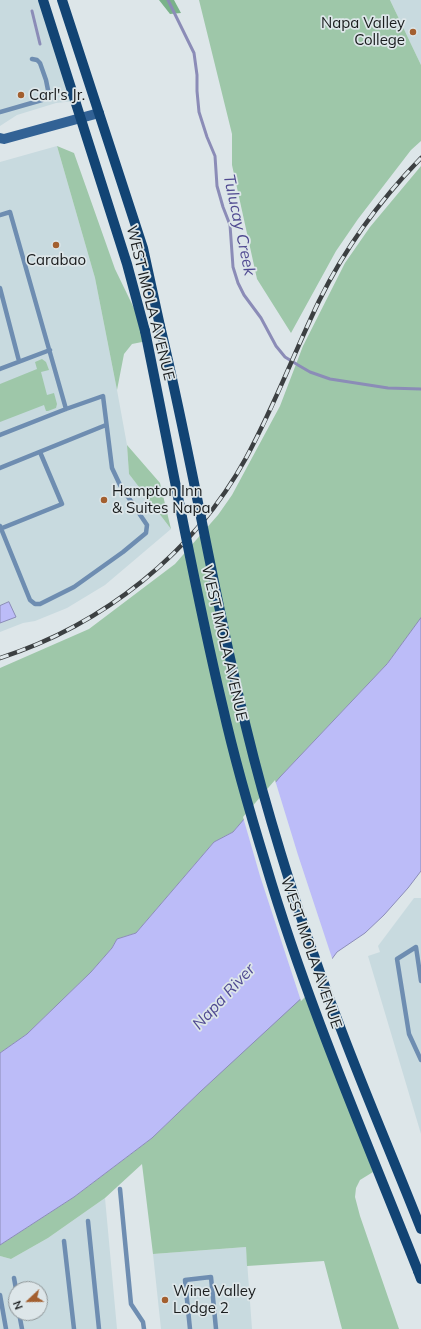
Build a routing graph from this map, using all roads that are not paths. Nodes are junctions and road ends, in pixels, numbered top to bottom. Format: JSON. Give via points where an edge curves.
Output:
{"nodes":[{"id":1,"x":43,"y":0,"type":"edge"},
{"id":2,"x":62,"y":0,"type":"edge"},
{"id":3,"x":32,"y":59,"type":"dead end"},
{"id":4,"x":0,"y":112,"type":"edge"},
{"id":5,"x":99,"y":112,"type":"junction"},
{"id":6,"x":80,"y":118,"type":"junction"},
{"id":7,"x":1,"y":140,"type":"edge"},
{"id":8,"x":0,"y":215,"type":"edge"},
{"id":9,"x":0,"y":288,"type":"edge"},
{"id":10,"x":50,"y":350,"type":"junction"},
{"id":11,"x":19,"y":361,"type":"junction"},
{"id":12,"x":0,"y":369,"type":"edge"},
{"id":13,"x":66,"y":409,"type":"junction"},
{"id":14,"x":106,"y":425,"type":"junction"},
{"id":15,"x":0,"y":435,"type":"edge"},
{"id":16,"x":40,"y":452,"type":"junction"},
{"id":17,"x":0,"y":468,"type":"edge"},
{"id":18,"x":0,"y":528,"type":"edge"},
{"id":19,"x":421,"y":981,"type":"edge"},
{"id":20,"x":421,"y":1060,"type":"edge"},
{"id":21,"x":120,"y":1189,"type":"dead end"},
{"id":22,"x":88,"y":1221,"type":"dead end"},
{"id":23,"x":421,"y":1229,"type":"edge"},
{"id":24,"x":64,"y":1241,"type":"dead end"},
{"id":25,"x":420,"y":1275,"type":"edge"},
{"id":26,"x":14,"y":1278,"type":"dead end"},
{"id":27,"x":15,"y":1281,"type":"edge"},
{"id":28,"x":0,"y":1295,"type":"edge"},
{"id":29,"x":6,"y":1329,"type":"edge"},
{"id":30,"x":74,"y":1329,"type":"edge"},
{"id":31,"x":99,"y":1329,"type":"edge"},
{"id":32,"x":144,"y":1329,"type":"edge"},
{"id":33,"x":190,"y":1329,"type":"edge"},
{"id":34,"x":216,"y":1329,"type":"edge"}],
"edges":[{"from":1,"to":6,"type":"main road","name":"WEST IMOLA AVENUE"},
{"from":2,"to":5,"type":"main road","name":"WEST IMOLA AVENUE"},
{"from":3,"to":4,"type":"lane","via":[[40,63],[46,80],[47,94],[42,100]]},
{"from":5,"to":6,"type":"street"},
{"from":5,"to":23,"type":"main road","name":"WEST IMOLA AVENUE","bridge":true,"via":[[143,248],[240,705],[284,863],[341,1029]]},
{"from":6,"to":7,"type":"street"},
{"from":6,"to":25,"type":"main road","name":"WEST IMOLA AVENUE","bridge":true,"via":[[127,264],[145,331],[208,642],[229,732],[266,868],[324,1036]]},
{"from":8,"to":10,"type":"lane","via":[[10,212]]},
{"from":9,"to":11,"type":"lane"},
{"from":10,"to":11,"type":"lane"},
{"from":10,"to":13,"type":"lane"},
{"from":11,"to":12,"type":"lane"},
{"from":13,"to":14,"type":"lane","via":[[103,396]]},
{"from":13,"to":15,"type":"lane"},
{"from":14,"to":16,"type":"lane"},
{"from":14,"to":18,"type":"lane","via":[[112,468],[120,485],[147,525],[146,533],[74,586],[40,604],[35,604],[30,600]]},
{"from":16,"to":17,"type":"lane"},
{"from":16,"to":18,"type":"lane","via":[[62,504]]},
{"from":19,"to":20,"type":"lane","via":[[416,947],[397,959],[409,1034]]},
{"from":21,"to":32,"type":"lane","via":[[130,1304],[143,1322]]},
{"from":22,"to":31,"type":"lane"},
{"from":24,"to":30,"type":"lane"},
{"from":26,"to":27,"type":"lane"},
{"from":28,"to":29,"type":"lane"},
{"from":33,"to":34,"type":"lane","via":[[185,1280],[211,1277]]}]}
